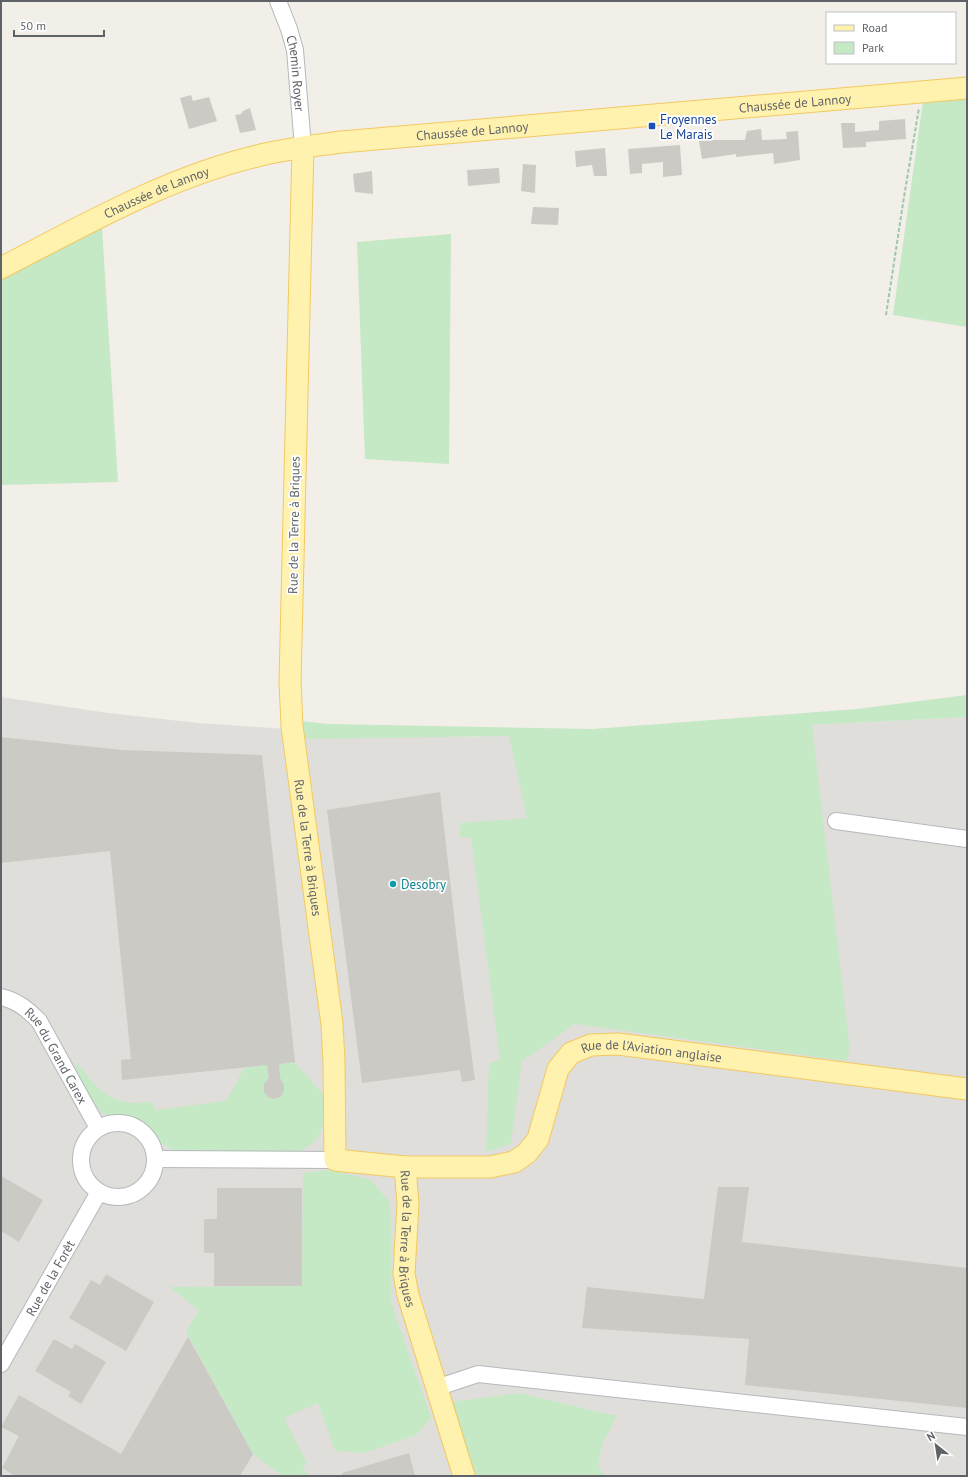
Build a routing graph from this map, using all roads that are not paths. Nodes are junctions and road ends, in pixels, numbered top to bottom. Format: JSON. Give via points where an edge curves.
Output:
{"nodes":[{"id":1,"x":278,"y":1,"type":"edge"},
{"id":2,"x":967,"y":88,"type":"edge"},
{"id":3,"x":303,"y":148,"type":"junction"},
{"id":4,"x":1,"y":268,"type":"edge"},
{"id":5,"x":836,"y":821,"type":"dead end"},
{"id":6,"x":967,"y":839,"type":"edge"},
{"id":7,"x":1,"y":997,"type":"edge"},
{"id":8,"x":967,"y":1089,"type":"edge"},
{"id":9,"x":98,"y":1128,"type":"junction"},
{"id":10,"x":155,"y":1159,"type":"junction"},
{"id":11,"x":335,"y":1160,"type":"junction"},
{"id":12,"x":405,"y":1167,"type":"junction"},
{"id":13,"x":100,"y":1192,"type":"junction"},
{"id":14,"x":1,"y":1364,"type":"edge"},
{"id":15,"x":436,"y":1388,"type":"junction"},
{"id":16,"x":967,"y":1426,"type":"edge"},
{"id":17,"x":464,"y":1476,"type":"edge"}],
"edges":[{"from":1,"to":3,"type":"street","name":"Chemin Royer","via":[[295,50]]},
{"from":2,"to":3,"type":"main road","name":"Chaussée de Lannoy","via":[[341,142]]},
{"from":3,"to":4,"type":"main road","name":"Chaussée de Lannoy","via":[[257,156],[162,187]]},
{"from":3,"to":11,"type":"main road","name":"Rue de la Terre à Briques","via":[[290,682],[292,726],[332,1024]]},
{"from":5,"to":6,"type":"street"},
{"from":7,"to":9,"type":"street","name":"Rue du Grand Carex","via":[[25,1007],[39,1021]]},
{"from":8,"to":12,"type":"main road","name":"Rue de l'Aviation anglaise","via":[[618,1044],[591,1045],[571,1053],[558,1069],[538,1139],[527,1153],[514,1162],[490,1167]]},
{"from":9,"to":10,"type":"street","via":[[119,1122],[130,1124],[148,1138]]},
{"from":9,"to":13,"type":"street","via":[[84,1145],[81,1166],[91,1185]]},
{"from":10,"to":11,"type":"street"},
{"from":10,"to":13,"type":"street","via":[[154,1170],[149,1180],[132,1194],[121,1197]]},
{"from":11,"to":12,"type":"main road","name":"Rue de la Terre à Briques"},
{"from":12,"to":15,"type":"main road","name":"Rue de la Terre à Briques","via":[[408,1204],[404,1274]]},
{"from":13,"to":14,"type":"street","name":"Rue de la Forêt"},
{"from":15,"to":16,"type":"street","via":[[478,1374]]},
{"from":15,"to":17,"type":"main road","name":"Rue de la Terre à Briques"}]}
